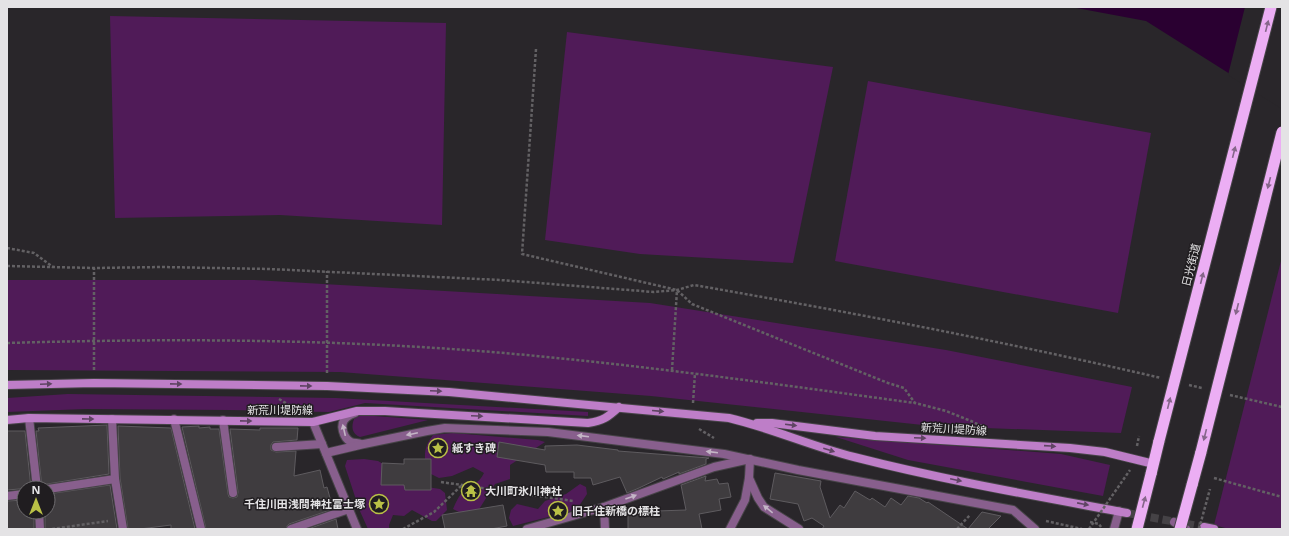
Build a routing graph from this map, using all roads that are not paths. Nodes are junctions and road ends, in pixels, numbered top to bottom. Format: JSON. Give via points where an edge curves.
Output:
{"nodes":[{"id":1,"x":1271,"y":7,"type":"edge"},
{"id":2,"x":1282,"y":132,"type":"edge"},
{"id":3,"x":7,"y":385,"type":"edge"},
{"id":4,"x":619,"y":407,"type":"junction"},
{"id":5,"x":358,"y":411,"type":"junction"},
{"id":6,"x":29,"y":418,"type":"junction"},
{"id":7,"x":112,"y":419,"type":"junction"},
{"id":8,"x":174,"y":419,"type":"junction"},
{"id":9,"x":7,"y":420,"type":"edge"},
{"id":10,"x":223,"y":420,"type":"junction"},
{"id":11,"x":313,"y":422,"type":"junction"},
{"id":12,"x":752,"y":424,"type":"junction"},
{"id":13,"x":322,"y":444,"type":"junction"},
{"id":14,"x":364,"y":444,"type":"junction"},
{"id":15,"x":276,"y":448,"type":"dead end"},
{"id":16,"x":326,"y":454,"type":"junction"},
{"id":17,"x":750,"y":459,"type":"junction"},
{"id":18,"x":1152,"y":469,"type":"junction"},
{"id":19,"x":749,"y":478,"type":"junction"},
{"id":20,"x":115,"y":479,"type":"junction"},
{"id":21,"x":36,"y":480,"type":"edge"},
{"id":22,"x":56,"y":488,"type":"edge"},
{"id":23,"x":233,"y":493,"type":"dead end"},
{"id":24,"x":604,"y":507,"type":"junction"},
{"id":25,"x":349,"y":509,"type":"junction"},
{"id":26,"x":1119,"y":511,"type":"junction"},
{"id":27,"x":1127,"y":513,"type":"tunnel mouth"},
{"id":28,"x":1177,"y":525,"type":"edge"},
{"id":29,"x":1201,"y":528,"type":"edge"},
{"id":30,"x":123,"y":529,"type":"edge"},
{"id":31,"x":201,"y":529,"type":"edge"},
{"id":32,"x":291,"y":529,"type":"edge"},
{"id":33,"x":357,"y":529,"type":"edge"},
{"id":34,"x":527,"y":529,"type":"edge"},
{"id":35,"x":605,"y":529,"type":"edge"},
{"id":36,"x":730,"y":529,"type":"edge"},
{"id":37,"x":800,"y":529,"type":"edge"},
{"id":38,"x":1035,"y":529,"type":"edge"},
{"id":39,"x":1114,"y":529,"type":"edge"},
{"id":40,"x":1136,"y":529,"type":"edge"},
{"id":41,"x":1186,"y":529,"type":"edge"},
{"id":42,"x":1214,"y":529,"type":"edge"}],
"edges":[{"from":18,"to":1,"type":"highway","name":"日光街道","one_way":true,"bridge":true},
{"from":2,"to":28,"type":"highway","one_way":true,"bridge":true,"via":[[1201,452]]},
{"from":3,"to":4,"type":"main road","name":"新荒川堤防線","one_way":true,"via":[[94,383],[327,386],[449,392]]},
{"from":5,"to":4,"type":"main road","name":"新荒川堤防線","one_way":true,"via":[[588,423],[599,422]]},
{"from":4,"to":12,"type":"main road","name":"新荒川堤防線","one_way":true,"via":[[729,418]]},
{"from":5,"to":11,"type":"main road","name":"新荒川堤防線"},
{"from":14,"to":5,"type":"street","one_way":true,"via":[[346,438],[342,428],[346,418]]},
{"from":6,"to":7,"type":"main road","name":"新荒川堤防線","one_way":true},
{"from":6,"to":9,"type":"main road","name":"新荒川堤防線"},
{"from":6,"to":21,"type":"street"},
{"from":7,"to":8,"type":"main road","name":"新荒川堤防線"},
{"from":7,"to":20,"type":"street"},
{"from":8,"to":10,"type":"main road","name":"新荒川堤防線"},
{"from":8,"to":31,"type":"street"},
{"from":10,"to":11,"type":"main road","name":"新荒川堤防線","one_way":true},
{"from":10,"to":23,"type":"street"},
{"from":11,"to":13,"type":"street"},
{"from":12,"to":18,"type":"main road","name":"新荒川堤防線","one_way":true,"via":[[772,422],[875,436],[1070,448],[1105,452]]},
{"from":12,"to":26,"type":"main road","name":"新荒川堤防線","one_way":true,"via":[[828,450],[882,464]]},
{"from":13,"to":15,"type":"street"},
{"from":13,"to":16,"type":"street"},
{"from":14,"to":16,"type":"street"},
{"from":17,"to":14,"type":"street","one_way":true,"via":[[548,432],[445,428]]},
{"from":16,"to":25,"type":"street"},
{"from":17,"to":19,"type":"street"},
{"from":24,"to":17,"type":"street","one_way":true,"via":[[714,467]]},
{"from":17,"to":38,"type":"street","via":[[1012,510]]},
{"from":40,"to":18,"type":"highway","name":"日光街道","one_way":true,"bridge":true},
{"from":19,"to":36,"type":"street","via":[[745,500]]},
{"from":37,"to":19,"type":"street","one_way":true,"via":[[764,507]]},
{"from":20,"to":22,"type":"street"},
{"from":20,"to":30,"type":"street"},
{"from":24,"to":34,"type":"street"},
{"from":24,"to":35,"type":"street"},
{"from":25,"to":32,"type":"street"},
{"from":25,"to":33,"type":"street"},
{"from":26,"to":27,"type":"main road","name":"新荒川堤防線"},
{"from":26,"to":39,"type":"street"},
{"from":28,"to":41,"type":"street"},
{"from":29,"to":42,"type":"main road"}]}
